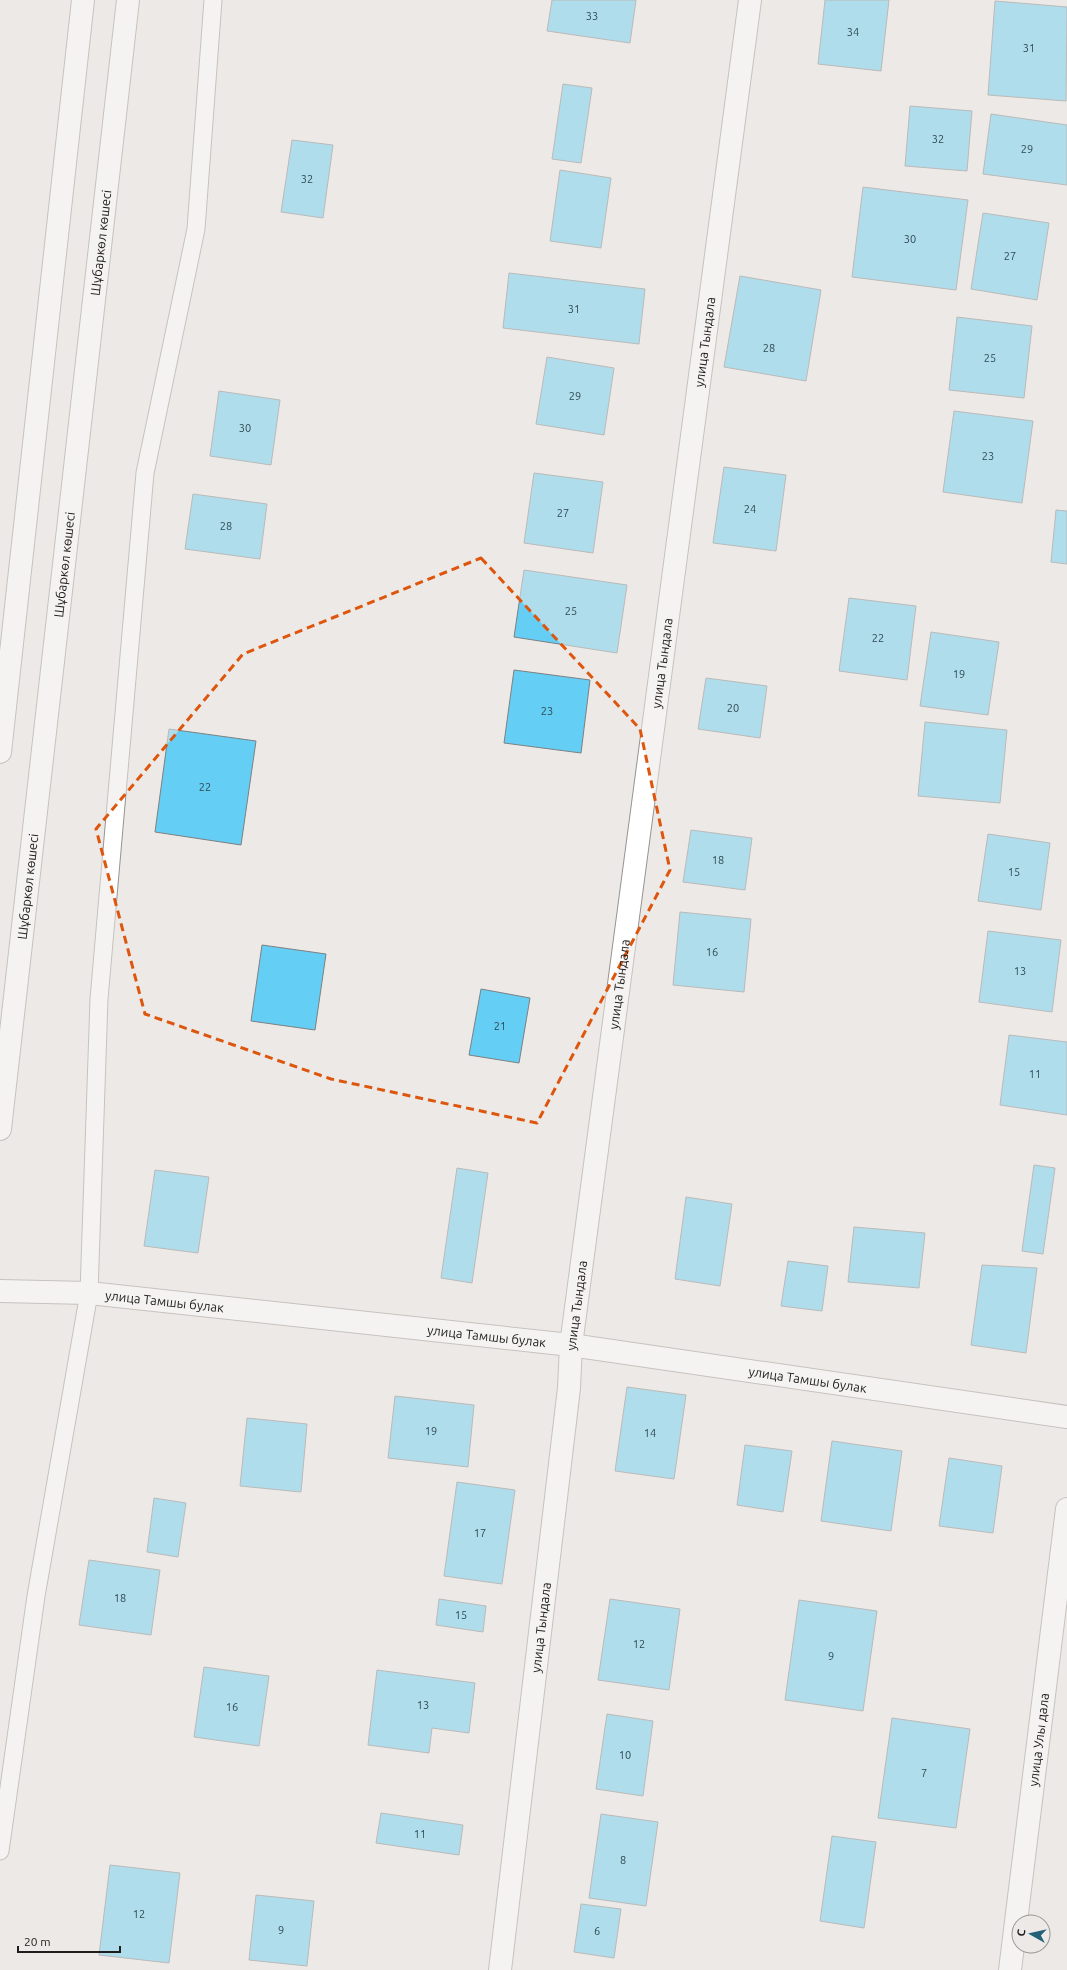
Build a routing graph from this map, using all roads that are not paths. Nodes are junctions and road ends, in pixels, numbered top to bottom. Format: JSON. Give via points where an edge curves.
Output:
{"nodes":[{"id":1,"x":83,"y":0,"type":"edge"},
{"id":2,"x":128,"y":0,"type":"edge"},
{"id":3,"x":213,"y":0,"type":"edge"},
{"id":4,"x":750,"y":0,"type":"edge"},
{"id":5,"x":0,"y":752,"type":"edge"},
{"id":6,"x":0,"y":1129,"type":"edge"},
{"id":7,"x":0,"y":1291,"type":"edge"},
{"id":8,"x":89,"y":1293,"type":"junction"},
{"id":9,"x":571,"y":1345,"type":"junction"},
{"id":10,"x":1067,"y":1417,"type":"edge"},
{"id":11,"x":1067,"y":1509,"type":"edge"},
{"id":12,"x":0,"y":1851,"type":"edge"},
{"id":13,"x":500,"y":1970,"type":"edge"},
{"id":14,"x":1010,"y":1970,"type":"edge"}],
"edges":[{"from":1,"to":5,"type":"street"},
{"from":2,"to":6,"type":"street","name":"Шұбаркөл көшесі"},
{"from":3,"to":8,"type":"lane","via":[[196,229],[145,473],[99,999]]},
{"from":4,"to":9,"type":"street","name":"улица Тындала"},
{"from":7,"to":8,"type":"street","name":"улица Тамшы булак"},
{"from":8,"to":9,"type":"street","name":"улица Тамшы булак"},
{"from":8,"to":12,"type":"lane","via":[[36,1596]]},
{"from":9,"to":10,"type":"street","name":"улица Тамшы булак"},
{"from":9,"to":13,"type":"street","name":"улица Тындала","via":[[568,1396]]},
{"from":11,"to":14,"type":"street","name":"улица Улы дала"}]}
